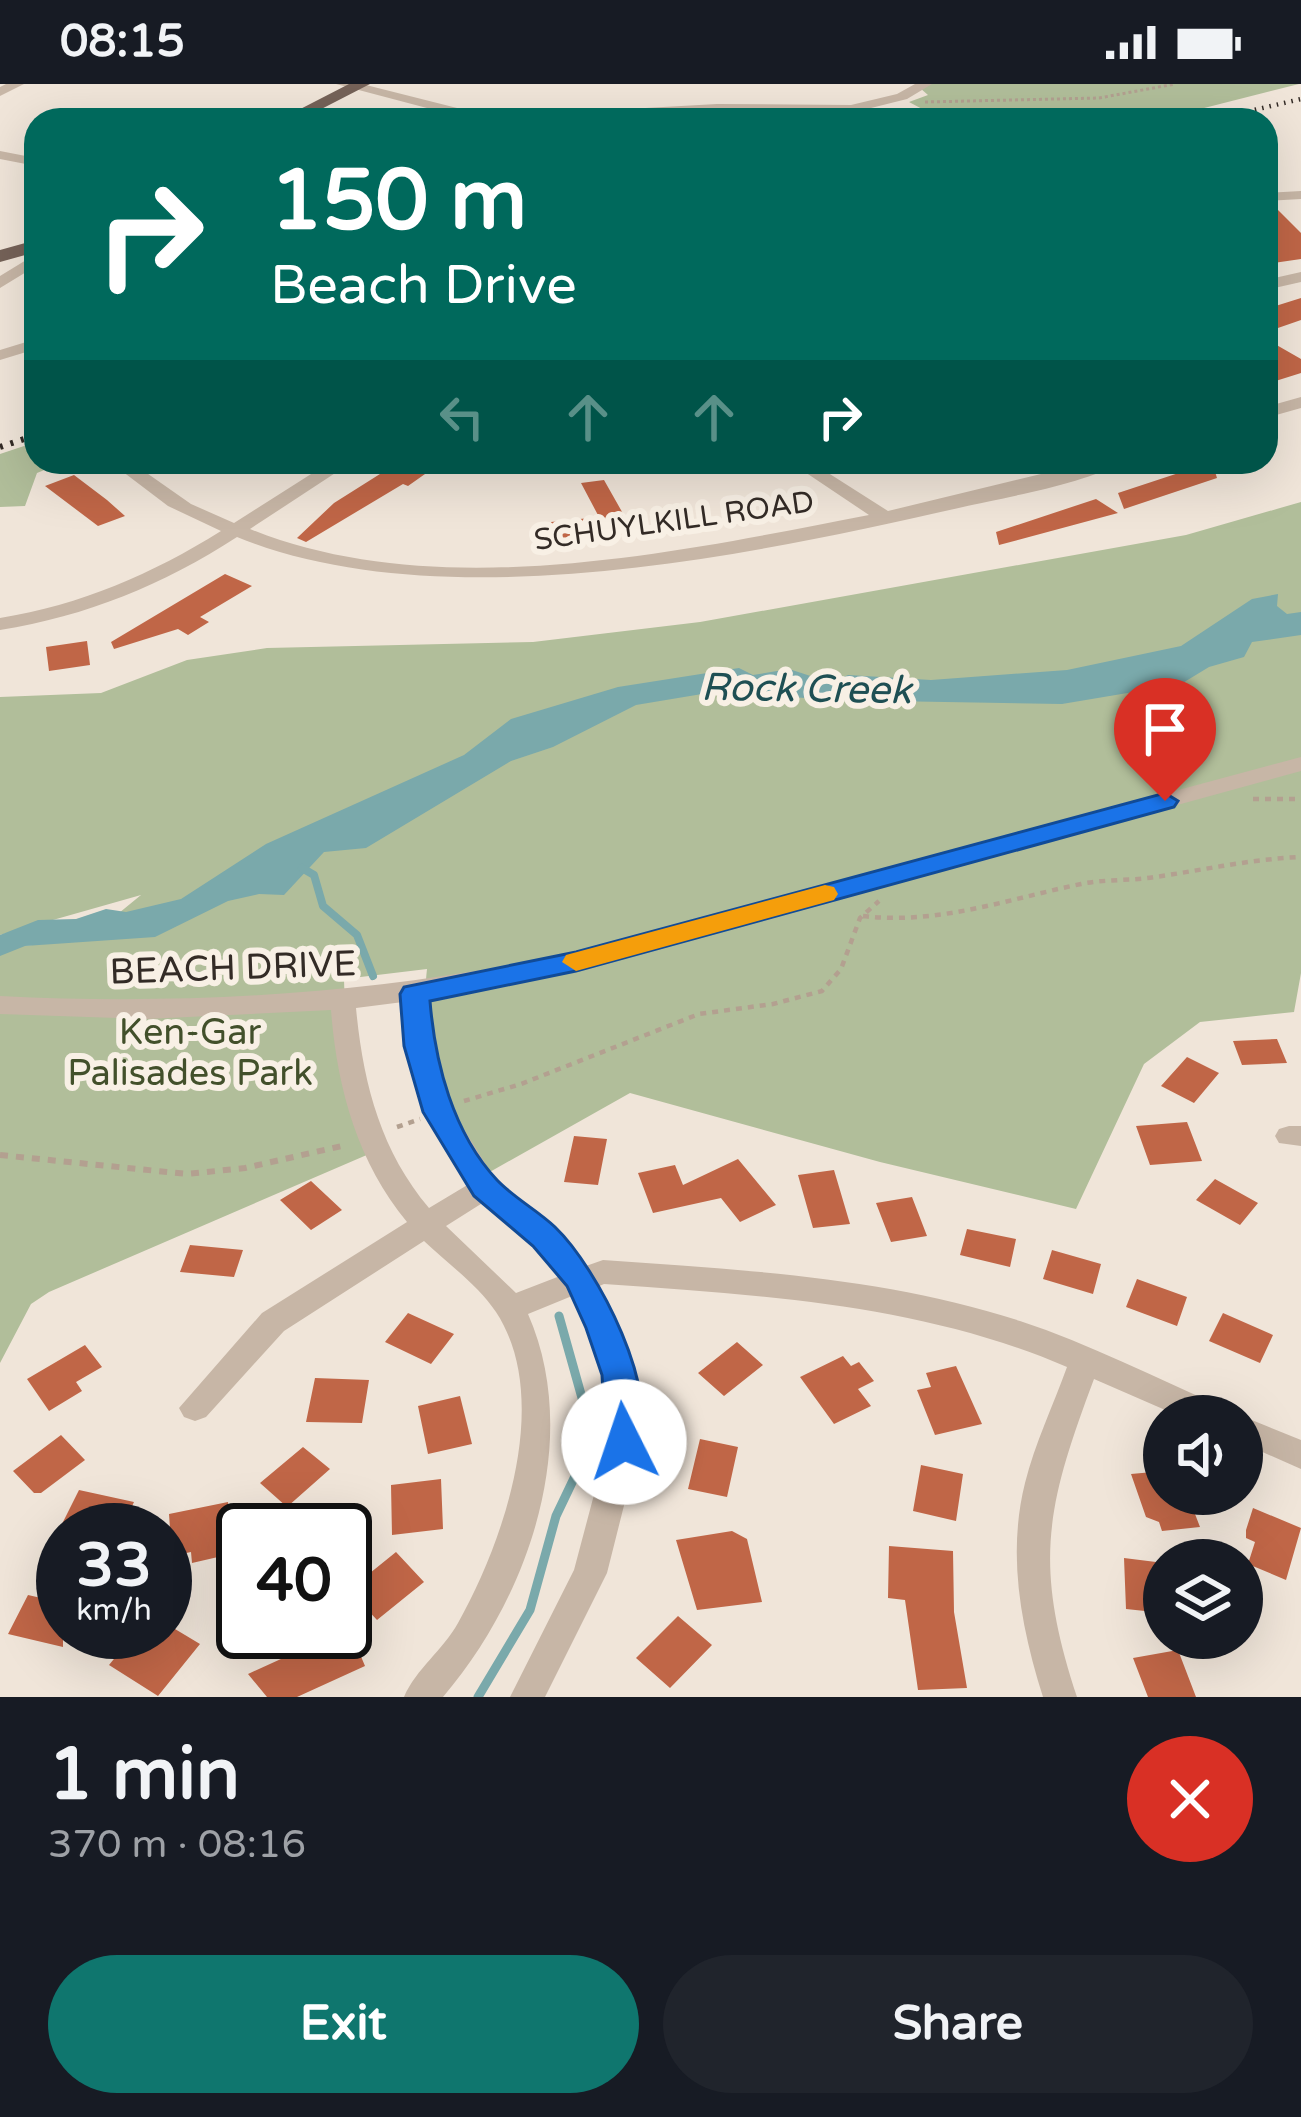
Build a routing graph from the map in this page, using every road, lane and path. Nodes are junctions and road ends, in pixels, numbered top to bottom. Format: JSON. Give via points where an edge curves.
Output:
{"nodes":[{"id":1,"x":17,"y":84,"type":"edge"},
{"id":2,"x":925,"y":84,"type":"edge"},
{"id":3,"x":1175,"y":84,"type":"edge"},
{"id":4,"x":354,"y":85,"type":"edge"},
{"id":5,"x":0,"y":92,"type":"edge"},
{"id":6,"x":895,"y":98,"type":"junction"},
{"id":7,"x":310,"y":108,"type":"edge"},
{"id":8,"x":429,"y":108,"type":"edge"},
{"id":9,"x":830,"y":108,"type":"edge"},
{"id":10,"x":136,"y":474,"type":"edge"},
{"id":11,"x":324,"y":474,"type":"edge"},
{"id":12,"x":818,"y":474,"type":"edge"},
{"id":13,"x":1069,"y":474,"type":"edge"},
{"id":14,"x":886,"y":518,"type":"junction"},
{"id":15,"x":232,"y":531,"type":"junction"},
{"id":16,"x":0,"y":624,"type":"edge"},
{"id":17,"x":1301,"y":764,"type":"edge"},
{"id":18,"x":1244,"y":800,"type":"dead end"},
{"id":19,"x":1301,"y":800,"type":"edge"},
{"id":20,"x":1301,"y":856,"type":"edge"},
{"id":21,"x":891,"y":892,"type":"dead end"},
{"id":22,"x":863,"y":916,"type":"junction"},
{"id":23,"x":415,"y":994,"type":"junction"},
{"id":24,"x":344,"y":1004,"type":"junction"},
{"id":25,"x":0,"y":1005,"type":"edge"},
{"id":26,"x":439,"y":1112,"type":"junction"},
{"id":27,"x":368,"y":1138,"type":"junction"},
{"id":28,"x":0,"y":1155,"type":"edge"},
{"id":29,"x":485,"y":1187,"type":"junction"},
{"id":30,"x":426,"y":1225,"type":"junction"},
{"id":31,"x":580,"y":1278,"type":"junction"},
{"id":32,"x":510,"y":1307,"type":"junction"},
{"id":33,"x":1085,"y":1360,"type":"junction"},
{"id":34,"x":1164,"y":1395,"type":"edge"},
{"id":35,"x":195,"y":1408,"type":"dead end"},
{"id":36,"x":1263,"y":1438,"type":"edge"},
{"id":37,"x":1301,"y":1455,"type":"edge"},
{"id":38,"x":421,"y":1697,"type":"edge"},
{"id":39,"x":527,"y":1697,"type":"edge"},
{"id":40,"x":1060,"y":1697,"type":"edge"}],
"edges":[{"from":1,"to":5,"type":"street"},
{"from":2,"to":6,"type":"street"},
{"from":3,"to":6,"type":"path","via":[[990,104]]},
{"from":4,"to":7,"type":"main road"},
{"from":4,"to":8,"type":"street"},
{"from":6,"to":9,"type":"street"},
{"from":10,"to":15,"type":"street","name":"SCHUYLKILL ROAD"},
{"from":11,"to":15,"type":"street"},
{"from":12,"to":14,"type":"street"},
{"from":13,"to":14,"type":"street","name":"SCHUYLKILL ROAD"},
{"from":14,"to":15,"type":"street","name":"SCHUYLKILL ROAD","via":[[543,573],[365,565]]},
{"from":15,"to":16,"type":"street","via":[[115,599]]},
{"from":17,"to":23,"type":"street","name":"BEACH DRIVE","via":[[576,962]]},
{"from":18,"to":19,"type":"path"},
{"from":20,"to":22,"type":"path","via":[[1084,884],[915,918]]},
{"from":21,"to":22,"type":"path"},
{"from":22,"to":26,"type":"path","via":[[823,992],[699,1014]]},
{"from":23,"to":24,"type":"street","name":"BEACH DRIVE"},
{"from":23,"to":26,"type":"street","via":[[418,1046]]},
{"from":24,"to":25,"type":"street","name":"BEACH DRIVE"},
{"from":24,"to":27,"type":"street","via":[[348,1068]]},
{"from":26,"to":27,"type":"path"},
{"from":26,"to":29,"type":"street"},
{"from":27,"to":28,"type":"path","via":[[203,1173]]},
{"from":27,"to":30,"type":"street"},
{"from":29,"to":30,"type":"street"},
{"from":29,"to":31,"type":"street"},
{"from":30,"to":32,"type":"street"},
{"from":30,"to":35,"type":"street","via":[[274,1322]]},
{"from":31,"to":32,"type":"street"},
{"from":31,"to":33,"type":"street","via":[[665,1273],[908,1305],[1016,1332]]},
{"from":31,"to":39,"type":"street","via":[[619,1375],[624,1442],[590,1573]]},
{"from":32,"to":38,"type":"street","via":[[539,1404],[526,1500],[470,1635]]},
{"from":33,"to":34,"type":"street"},
{"from":33,"to":40,"type":"street","via":[[1037,1500],[1032,1549],[1042,1644]]},
{"from":36,"to":37,"type":"street"}]}
